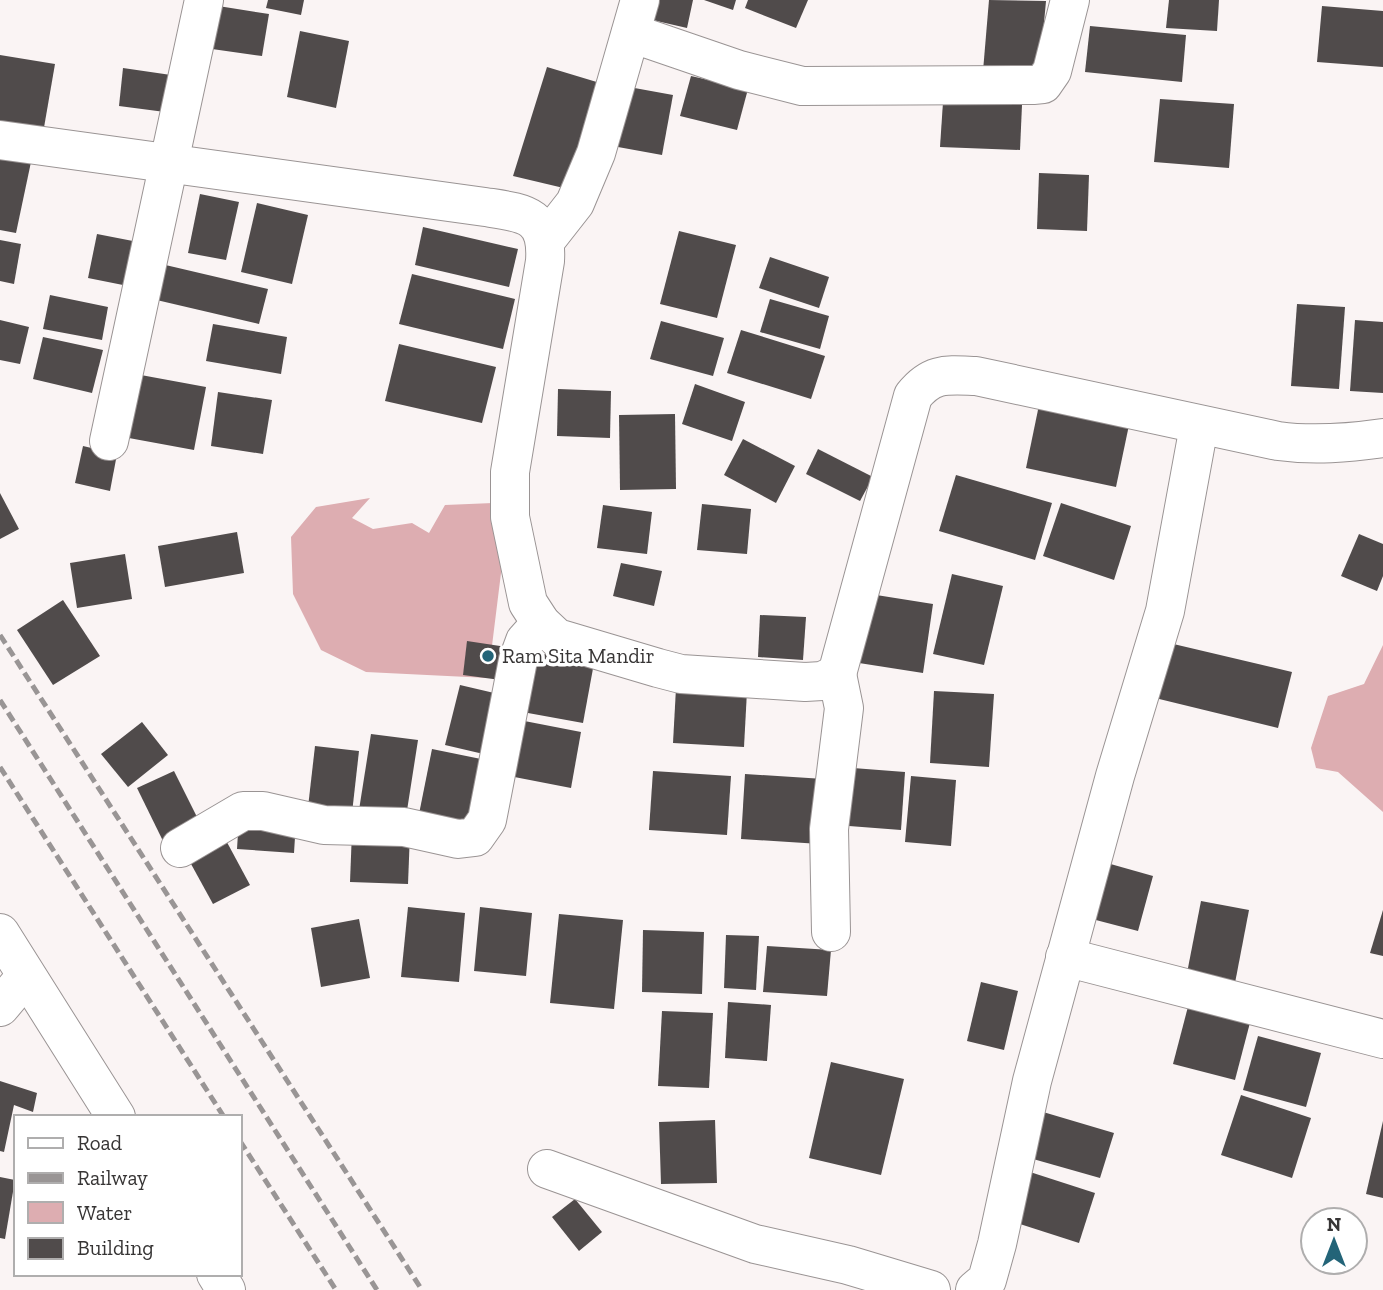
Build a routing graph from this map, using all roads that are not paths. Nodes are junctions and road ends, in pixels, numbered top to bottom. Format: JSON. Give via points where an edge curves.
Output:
{"nodes":[{"id":1,"x":204,"y":0,"type":"edge"},
{"id":2,"x":1070,"y":0,"type":"edge"},
{"id":3,"x":636,"y":16,"type":"edge"},
{"id":4,"x":0,"y":140,"type":"edge"},
{"id":5,"x":171,"y":166,"type":"junction"},
{"id":6,"x":546,"y":240,"type":"junction"},
{"id":7,"x":1199,"y":426,"type":"junction"},
{"id":8,"x":1383,"y":438,"type":"edge"},
{"id":9,"x":109,"y":441,"type":"dead end"},
{"id":10,"x":541,"y":622,"type":"junction"},
{"id":11,"x":837,"y":674,"type":"junction"},
{"id":12,"x":180,"y":848,"type":"dead end"},
{"id":13,"x":831,"y":932,"type":"dead end"},
{"id":14,"x":0,"y":933,"type":"edge"},
{"id":15,"x":1065,"y":957,"type":"junction"},
{"id":16,"x":26,"y":975,"type":"junction"},
{"id":17,"x":0,"y":1007,"type":"edge"},
{"id":18,"x":1383,"y":1039,"type":"edge"},
{"id":19,"x":115,"y":1115,"type":"edge"},
{"id":20,"x":547,"y":1169,"type":"dead end"},
{"id":21,"x":931,"y":1290,"type":"edge"},
{"id":22,"x":975,"y":1290,"type":"edge"}],
"edges":[{"from":1,"to":5,"type":"street"},
{"from":2,"to":3,"type":"street","via":[[1052,71],[1043,84],[1033,85],[803,86],[739,70]]},
{"from":3,"to":6,"type":"street","via":[[596,153],[581,190]]},
{"from":4,"to":5,"type":"street"},
{"from":5,"to":6,"type":"street","via":[[524,213],[541,227]]},
{"from":5,"to":9,"type":"street"},
{"from":6,"to":10,"type":"street","via":[[509,498],[528,603]]},
{"from":7,"to":8,"type":"street","via":[[1302,444]]},
{"from":7,"to":11,"type":"street","via":[[975,376],[936,377],[924,382],[913,396]]},
{"from":7,"to":15,"type":"street","via":[[1165,611]]},
{"from":10,"to":11,"type":"street","via":[[557,638],[570,643],[681,674],[804,682]]},
{"from":10,"to":12,"type":"street","via":[[525,641],[518,660],[487,820],[475,837],[458,839],[404,827],[324,825],[263,810],[243,810]]},
{"from":11,"to":13,"type":"street","via":[[844,708],[829,829]]},
{"from":14,"to":16,"type":"street"},
{"from":15,"to":18,"type":"street"},
{"from":15,"to":22,"type":"street","via":[[1032,1081],[998,1244],[987,1280]]},
{"from":16,"to":17,"type":"street"},
{"from":16,"to":19,"type":"street"},
{"from":20,"to":21,"type":"street","via":[[755,1244]]}]}
